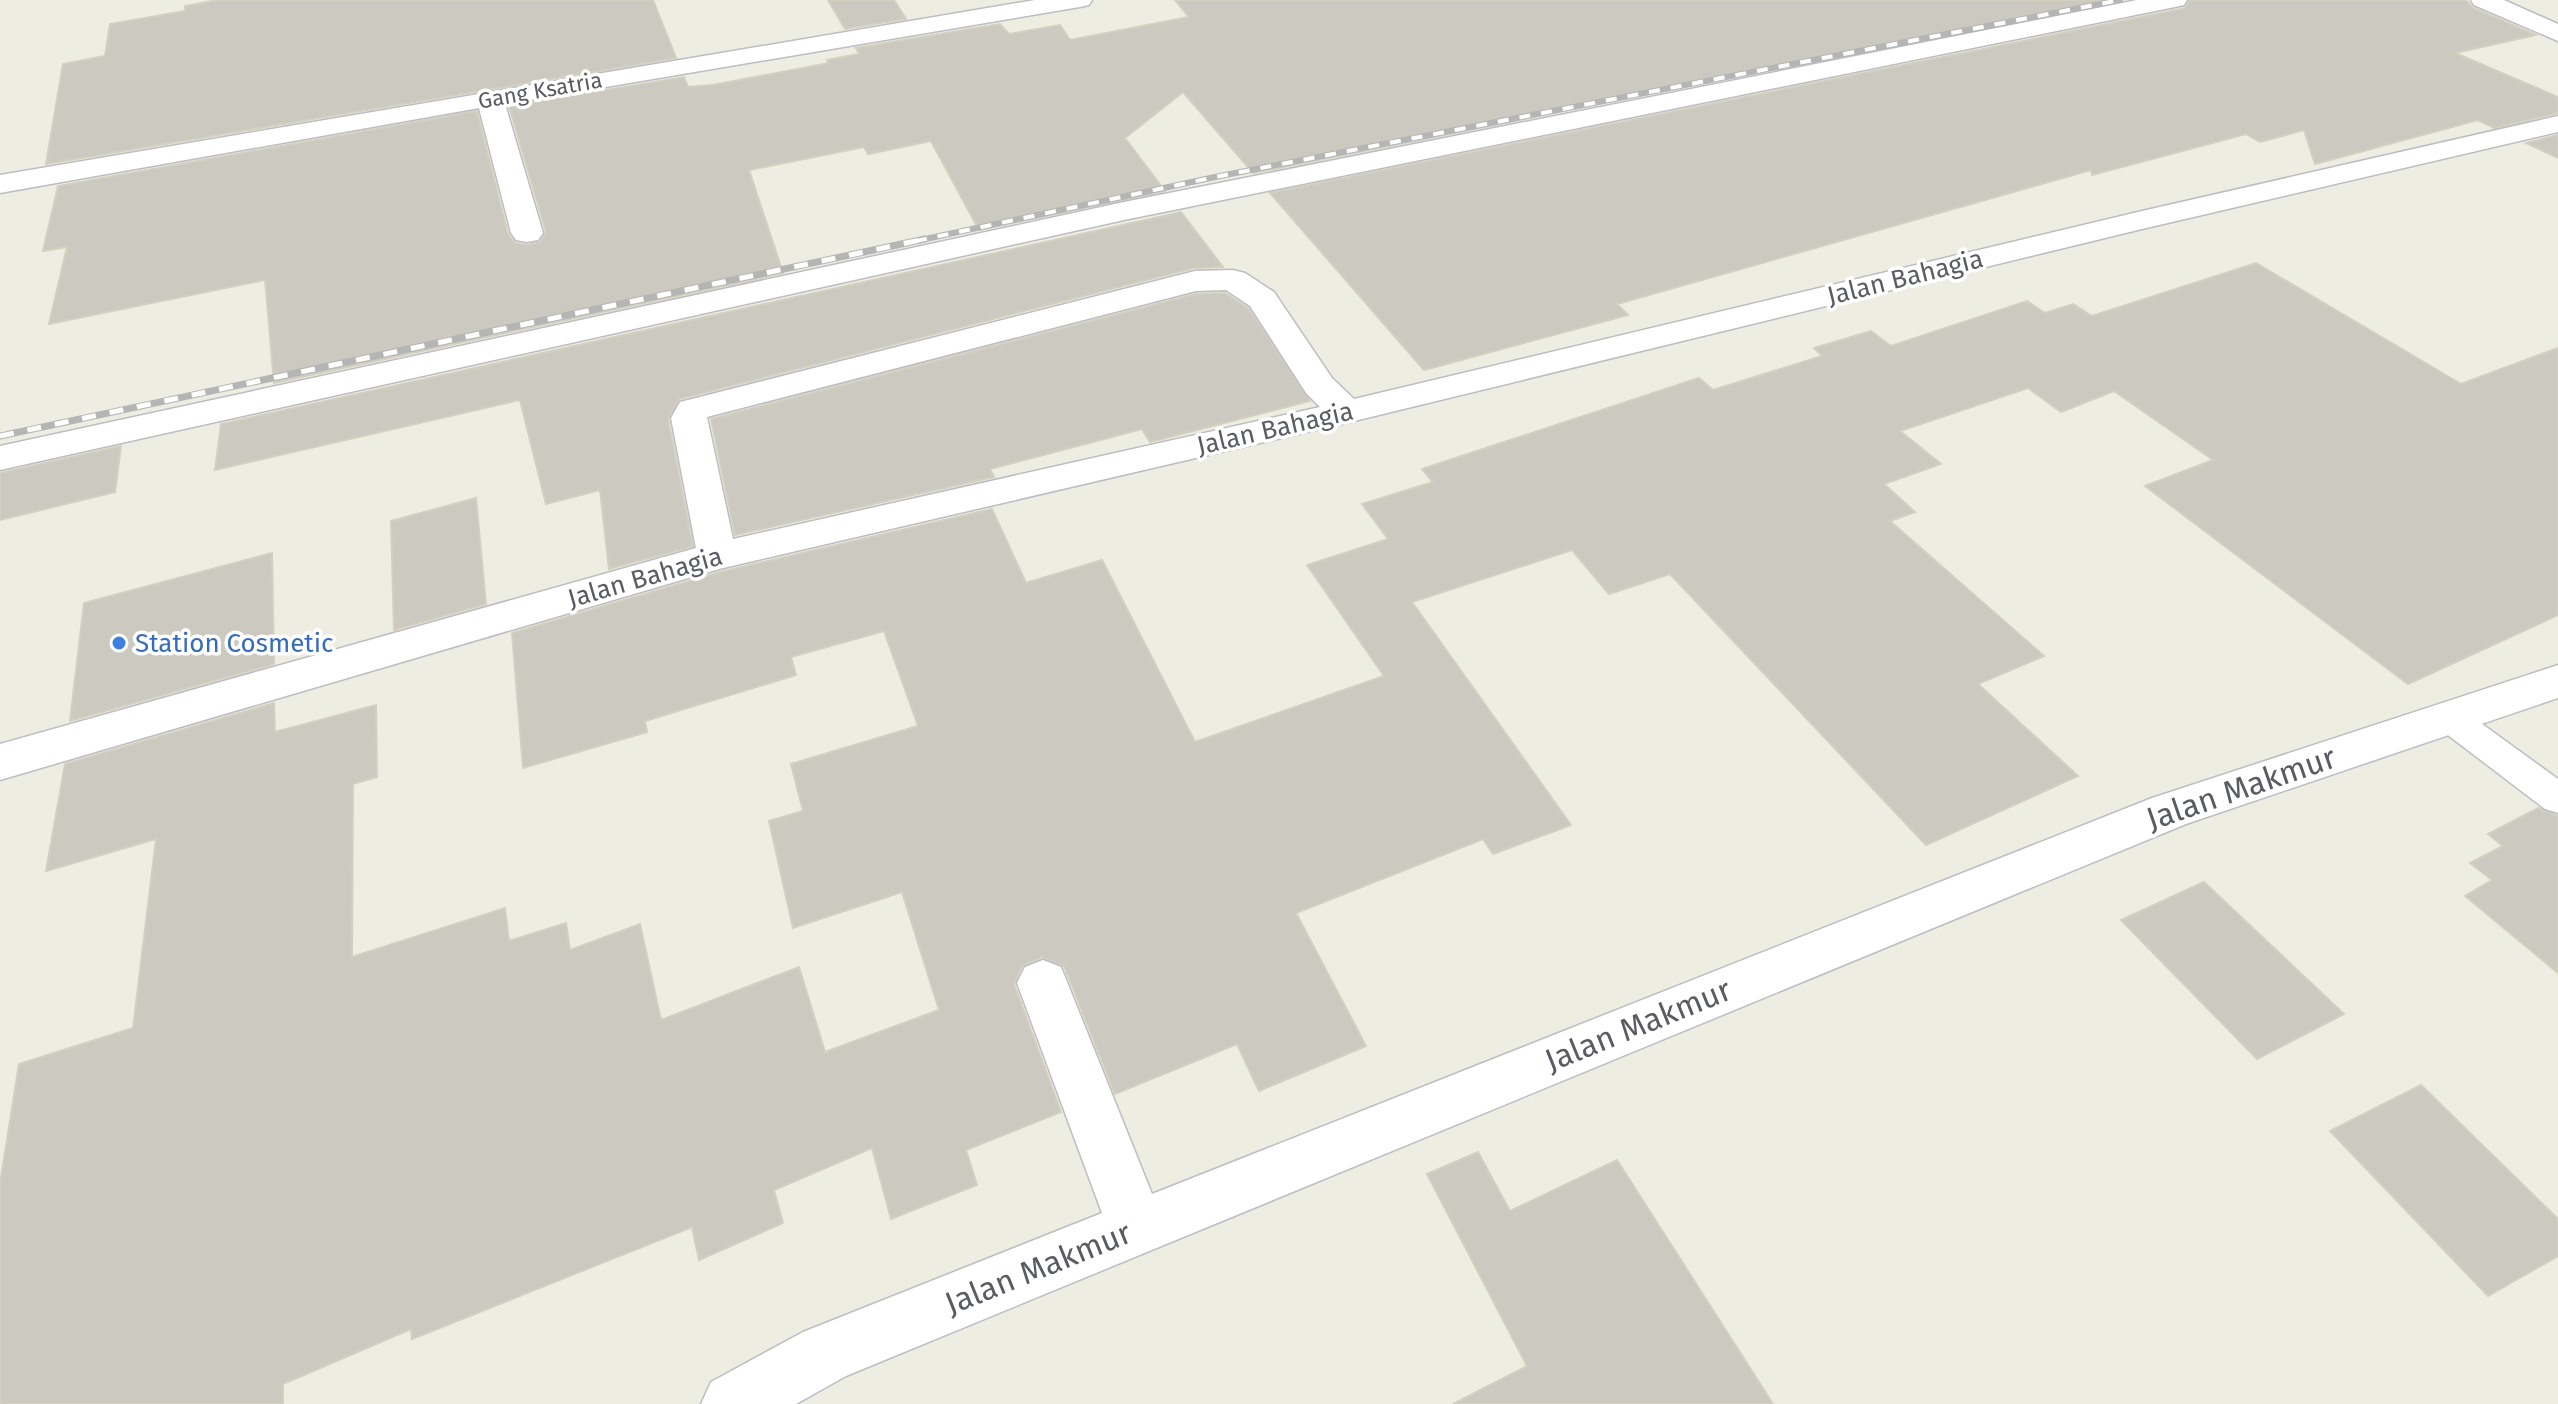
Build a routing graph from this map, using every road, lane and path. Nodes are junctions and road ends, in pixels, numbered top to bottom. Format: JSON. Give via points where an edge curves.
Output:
{"nodes":[{"id":1,"x":1080,"y":0,"type":"edge"},
{"id":2,"x":2175,"y":0,"type":"edge"},
{"id":3,"x":2483,"y":0,"type":"edge"},
{"id":4,"x":2558,"y":33,"type":"edge"},
{"id":5,"x":490,"y":98,"type":"junction"},
{"id":6,"x":2558,"y":124,"type":"edge"},
{"id":7,"x":0,"y":184,"type":"edge"},
{"id":8,"x":527,"y":233,"type":"dead end"},
{"id":9,"x":1346,"y":412,"type":"junction"},
{"id":10,"x":0,"y":458,"type":"edge"},
{"id":11,"x":717,"y":556,"type":"junction"},
{"id":12,"x":2558,"y":681,"type":"edge"},
{"id":13,"x":2448,"y":717,"type":"junction"},
{"id":14,"x":0,"y":762,"type":"edge"},
{"id":15,"x":2558,"y":799,"type":"edge"},
{"id":16,"x":1043,"y":983,"type":"dead end"},
{"id":17,"x":1137,"y":1228,"type":"junction"},
{"id":18,"x":733,"y":1404,"type":"edge"}],
"edges":[{"from":1,"to":5,"type":"street","name":"Gang Ksatria"},
{"from":2,"to":10,"type":"street","via":[[1124,211]]},
{"from":3,"to":4,"type":"street"},
{"from":5,"to":7,"type":"street","name":"Gang Ksatria"},
{"from":5,"to":8,"type":"street"},
{"from":6,"to":9,"type":"street","name":"Jalan Bahagia"},
{"from":9,"to":11,"type":"street","name":"Jalan Bahagia"},
{"from":9,"to":11,"type":"street","via":[[1319,385],[1262,299],[1233,280],[1195,281],[693,410],[689,418]]},
{"from":11,"to":14,"type":"street","name":"Jalan Bahagia"},
{"from":12,"to":13,"type":"street","name":"Jalan Makmur"},
{"from":13,"to":15,"type":"lane"},
{"from":13,"to":17,"type":"street","name":"Jalan Makmur","via":[[2169,811]]},
{"from":16,"to":17,"type":"street"},
{"from":17,"to":18,"type":"street","name":"Jalan Makmur","via":[[825,1354]]}]}
